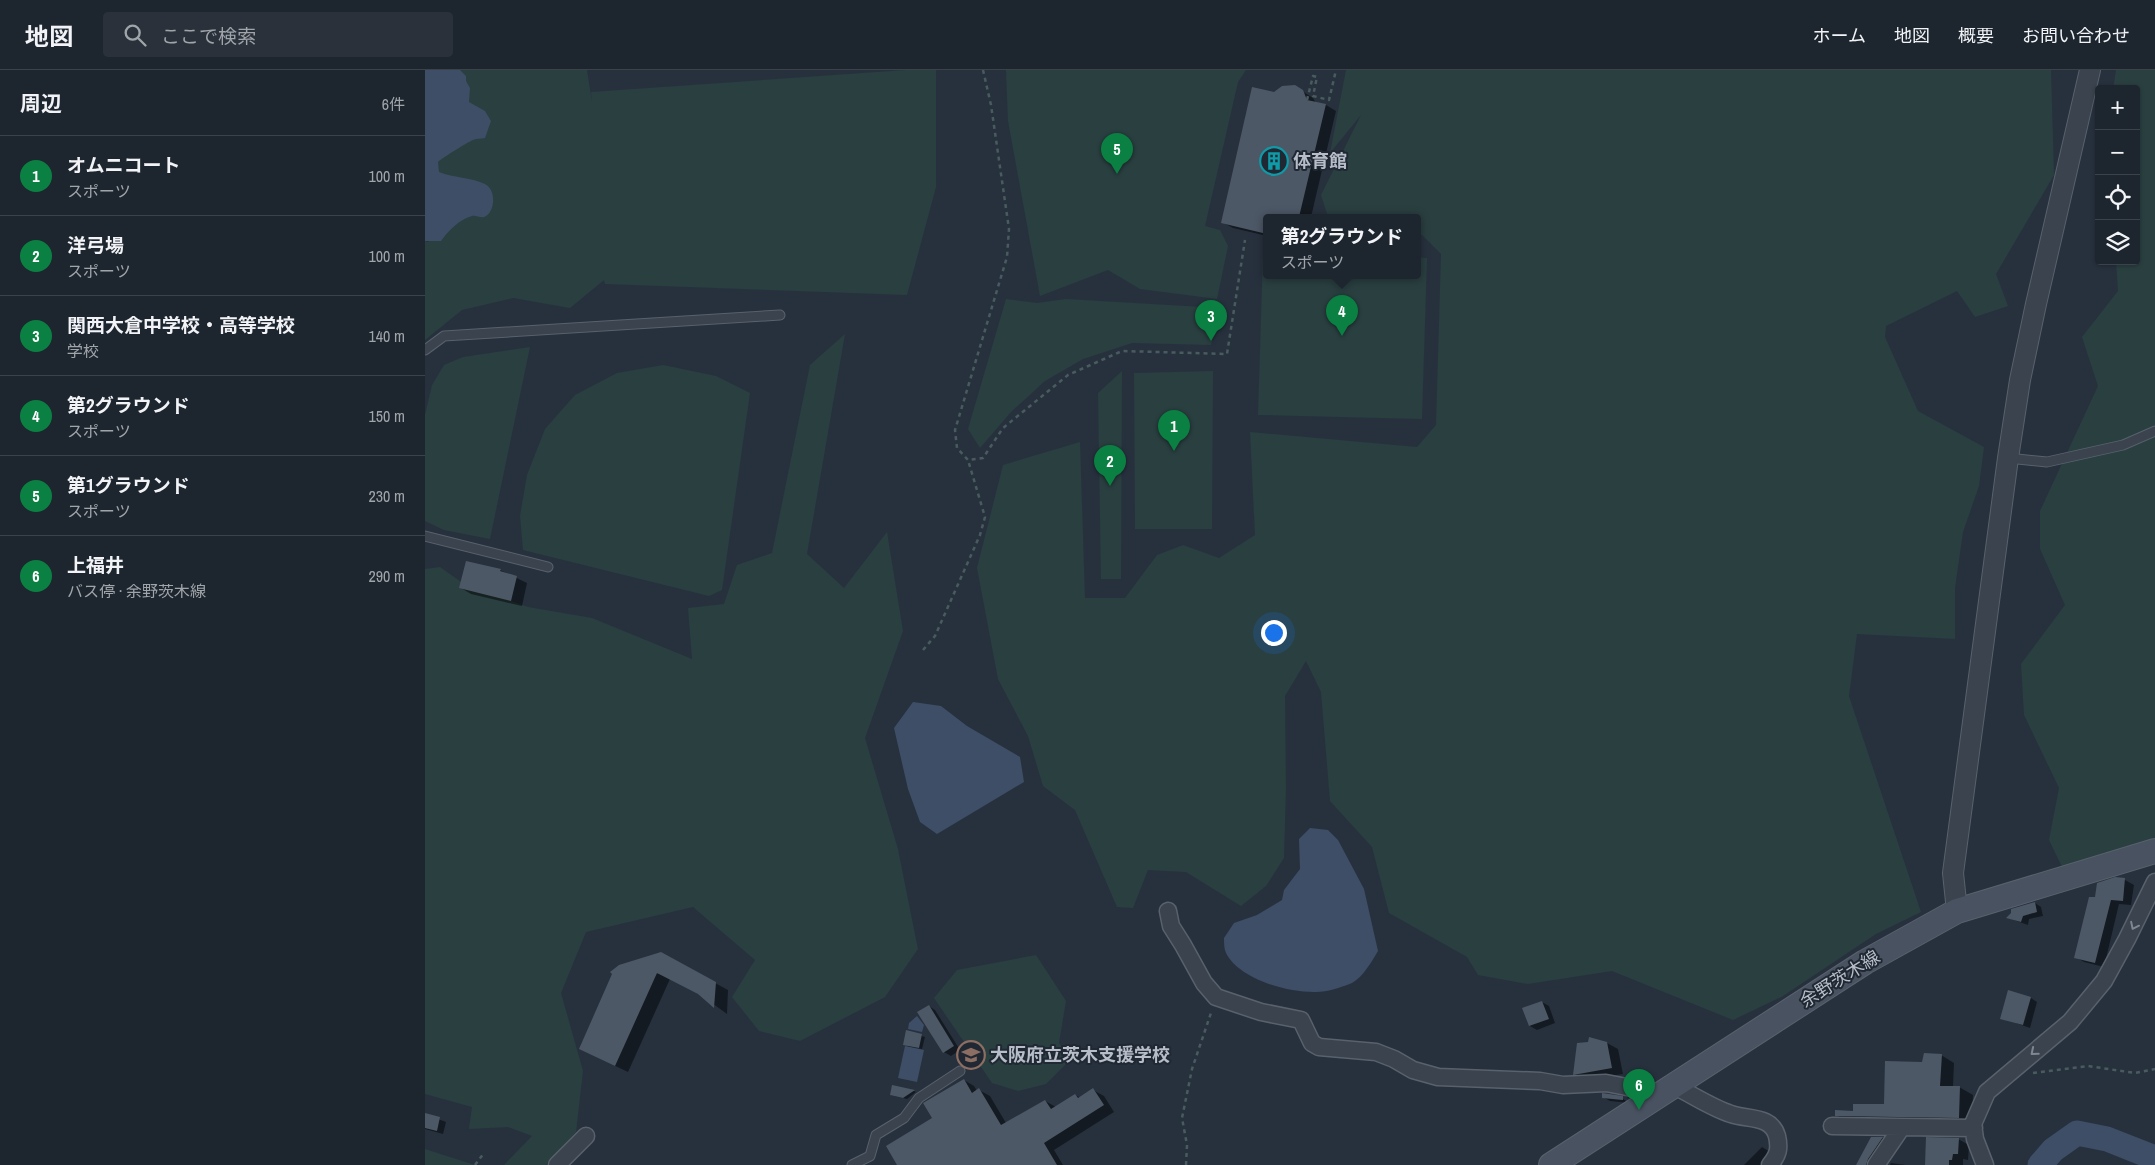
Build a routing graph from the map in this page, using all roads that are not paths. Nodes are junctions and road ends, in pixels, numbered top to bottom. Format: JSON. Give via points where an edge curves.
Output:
{"nodes":[{"id":1,"x":2090,"y":70,"type":"edge"},
{"id":2,"x":780,"y":315,"type":"dead end"},
{"id":3,"x":425,"y":350,"type":"edge"},
{"id":4,"x":2155,"y":431,"type":"edge"},
{"id":5,"x":2008,"y":458,"type":"junction"},
{"id":6,"x":425,"y":536,"type":"edge"},
{"id":7,"x":548,"y":568,"type":"dead end"},
{"id":8,"x":2155,"y":851,"type":"edge"},
{"id":9,"x":2155,"y":882,"type":"edge"},
{"id":10,"x":1168,"y":911,"type":"dead end"},
{"id":11,"x":1957,"y":911,"type":"junction"},
{"id":12,"x":960,"y":1071,"type":"dead end"},
{"id":13,"x":1669,"y":1090,"type":"junction"},
{"id":14,"x":1832,"y":1126,"type":"dead end"},
{"id":15,"x":1902,"y":1127,"type":"junction"},
{"id":16,"x":1974,"y":1128,"type":"junction"},
{"id":17,"x":586,"y":1136,"type":"dead end"},
{"id":18,"x":557,"y":1165,"type":"edge"},
{"id":19,"x":852,"y":1165,"type":"edge"},
{"id":20,"x":1551,"y":1165,"type":"edge"},
{"id":21,"x":1770,"y":1165,"type":"edge"},
{"id":22,"x":1876,"y":1165,"type":"edge"},
{"id":23,"x":1985,"y":1165,"type":"edge"}],
"edges":[{"from":1,"to":5,"type":"street","via":[[2036,304]]},
{"from":2,"to":3,"type":"lane","via":[[445,336]]},
{"from":4,"to":5,"type":"lane","via":[[2123,445],[2047,462]]},
{"from":5,"to":11,"type":"street","via":[[1953,873]]},
{"from":6,"to":7,"type":"lane"},
{"from":8,"to":11,"type":"main road","name":"余野茨木線"},
{"from":9,"to":16,"type":"street","one_way":true,"via":[[2104,981],[2069,1022],[1987,1092]]},
{"from":10,"to":13,"type":"street","via":[[1171,926],[1204,983],[1216,997],[1261,1012],[1301,1020],[1312,1043],[1319,1047],[1376,1052],[1424,1074],[1563,1085],[1606,1083]]},
{"from":11,"to":13,"type":"main road","name":"余野茨木線","via":[[1865,962]]},
{"from":12,"to":19,"type":"lane","via":[[919,1098],[904,1118],[876,1135],[870,1156]]},
{"from":13,"to":20,"type":"main road","name":"余野茨木線"},
{"from":13,"to":21,"type":"street","via":[[1731,1114],[1771,1124],[1779,1145],[1777,1156]]},
{"from":14,"to":15,"type":"street"},
{"from":15,"to":16,"type":"street"},
{"from":15,"to":22,"type":"street"},
{"from":16,"to":23,"type":"street"},
{"from":17,"to":18,"type":"street"}]}
